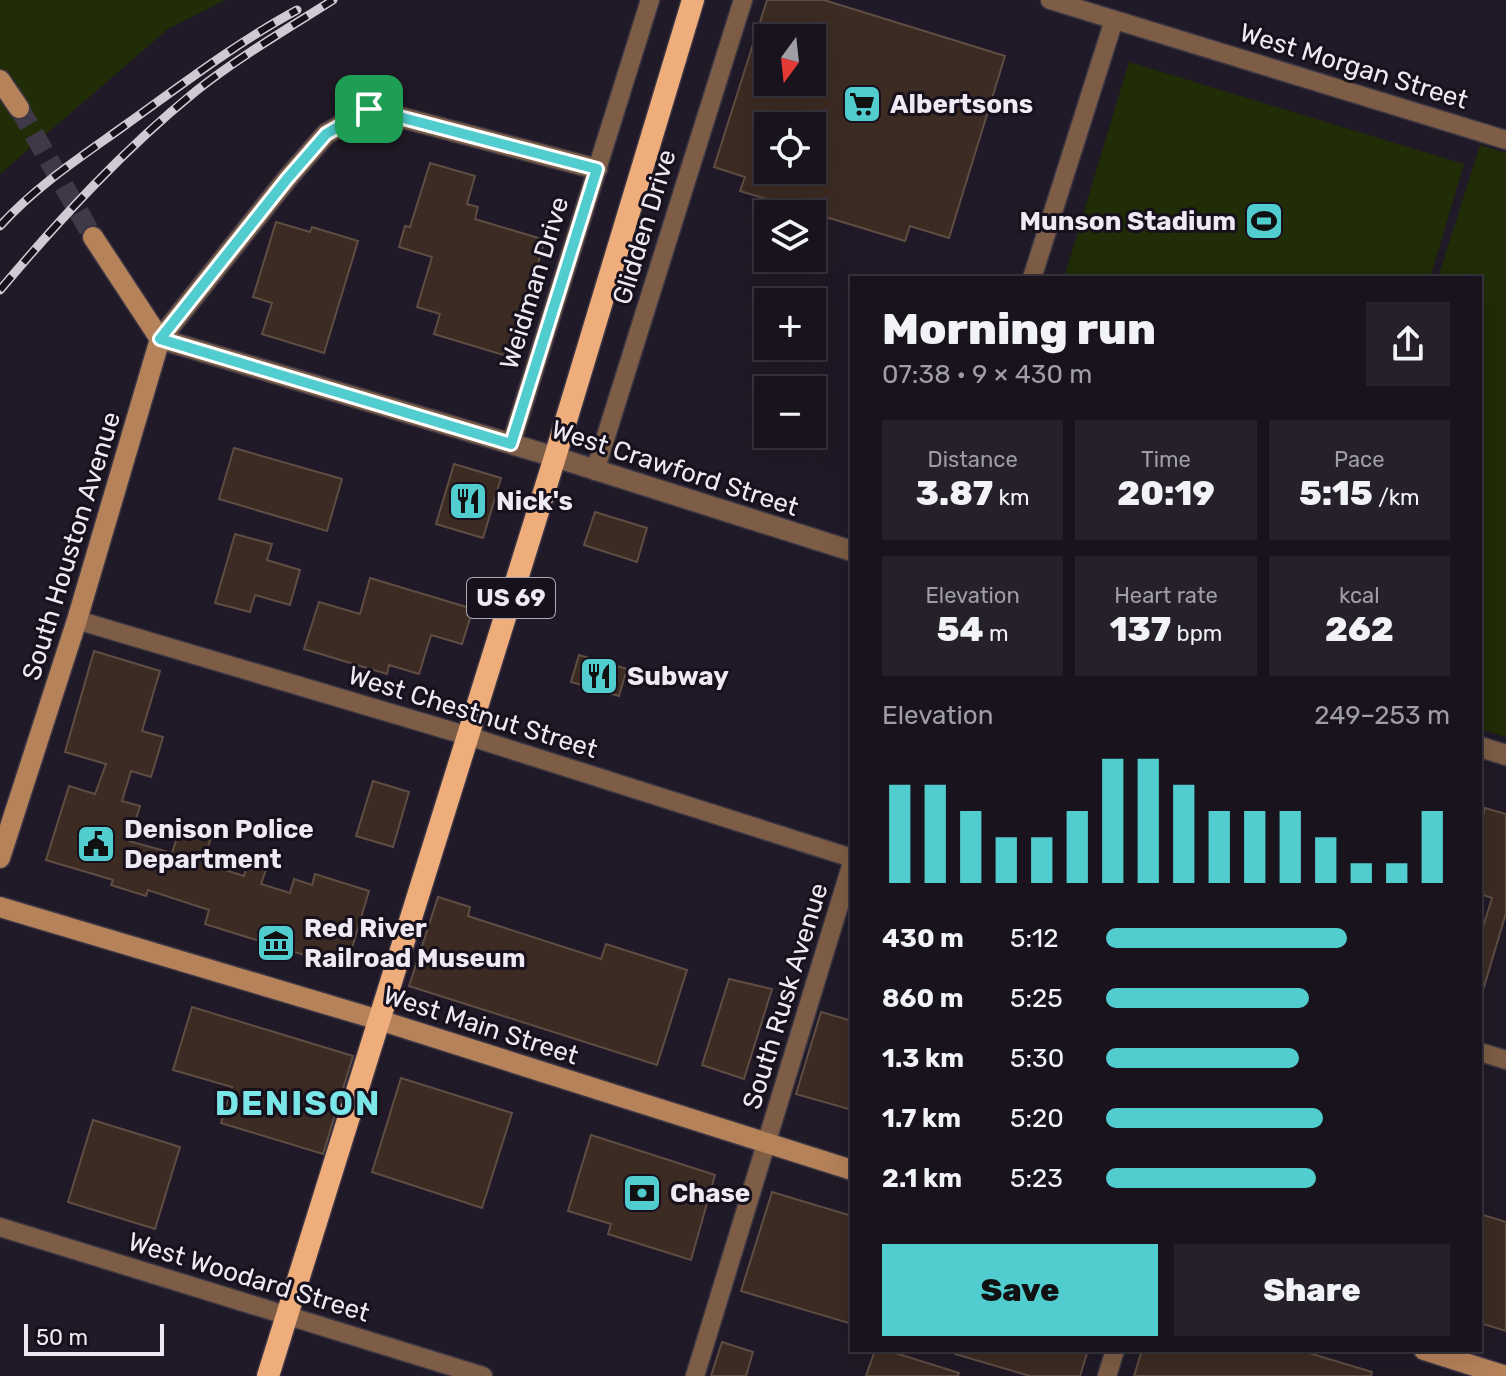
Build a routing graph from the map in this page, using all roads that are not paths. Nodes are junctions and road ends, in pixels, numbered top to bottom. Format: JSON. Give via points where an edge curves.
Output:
{"nodes":[{"id":1,"x":650,"y":0,"type":"edge"},
{"id":2,"x":693,"y":0,"type":"edge"},
{"id":3,"x":743,"y":0,"type":"edge"},
{"id":4,"x":1050,"y":0,"type":"edge"},
{"id":5,"x":1114,"y":20,"type":"junction"},
{"id":6,"x":0,"y":80,"type":"edge"},
{"id":7,"x":19,"y":108,"type":"tunnel mouth"},
{"id":8,"x":1506,"y":140,"type":"edge"},
{"id":9,"x":597,"y":169,"type":"junction"},
{"id":10,"x":93,"y":237,"type":"tunnel mouth"},
{"id":11,"x":1033,"y":276,"type":"edge"},
{"id":12,"x":160,"y":339,"type":"junction"},
{"id":13,"x":511,"y":444,"type":"junction"},
{"id":14,"x":555,"y":457,"type":"junction"},
{"id":15,"x":595,"y":471,"type":"junction"},
{"id":16,"x":850,"y":550,"type":"edge"},
{"id":17,"x":77,"y":620,"type":"junction"},
{"id":18,"x":468,"y":736,"type":"junction"},
{"id":19,"x":1482,"y":748,"type":"edge"},
{"id":20,"x":1506,"y":755,"type":"edge"},
{"id":21,"x":0,"y":858,"type":"edge"},
{"id":22,"x":850,"y":859,"type":"edge"},
{"id":23,"x":850,"y":867,"type":"edge"},
{"id":24,"x":0,"y":907,"type":"edge"},
{"id":25,"x":379,"y":1020,"type":"junction"},
{"id":26,"x":1482,"y":1053,"type":"edge"},
{"id":27,"x":1506,"y":1060,"type":"edge"},
{"id":28,"x":768,"y":1144,"type":"junction"},
{"id":29,"x":850,"y":1169,"type":"edge"},
{"id":30,"x":0,"y":1227,"type":"edge"},
{"id":31,"x":287,"y":1316,"type":"junction"},
{"id":32,"x":1114,"y":1352,"type":"edge"},
{"id":33,"x":1430,"y":1352,"type":"edge"},
{"id":34,"x":268,"y":1376,"type":"edge"},
{"id":35,"x":483,"y":1376,"type":"edge"},
{"id":36,"x":695,"y":1376,"type":"edge"},
{"id":37,"x":1107,"y":1376,"type":"edge"},
{"id":38,"x":1506,"y":1376,"type":"edge"}],
"edges":[{"from":1,"to":9,"type":"street","name":"Weidman Drive"},
{"from":2,"to":14,"type":"highway","number":"US 69"},
{"from":3,"to":15,"type":"street","name":"Glidden Drive"},
{"from":4,"to":5,"type":"street","name":"West Morgan Street"},
{"from":5,"to":8,"type":"street","name":"West Morgan Street"},
{"from":5,"to":11,"type":"street"},
{"from":6,"to":7,"type":"main road"},
{"from":9,"to":12,"type":"street","via":[[369,109],[326,134]]},
{"from":9,"to":13,"type":"street","name":"Weidman Drive"},
{"from":10,"to":12,"type":"main road"},
{"from":12,"to":13,"type":"street","name":"West Crawford Street"},
{"from":12,"to":17,"type":"main road","name":"South Houston Avenue"},
{"from":13,"to":14,"type":"street","name":"West Crawford Street"},
{"from":14,"to":15,"type":"street","name":"West Crawford Street"},
{"from":14,"to":18,"type":"highway","number":"US 69"},
{"from":15,"to":16,"type":"street","name":"West Crawford Street"},
{"from":17,"to":18,"type":"street","name":"West Chestnut Street"},
{"from":17,"to":21,"type":"main road","name":"South Houston Avenue"},
{"from":18,"to":22,"type":"street","name":"West Chestnut Street"},
{"from":18,"to":25,"type":"highway","number":"US 69"},
{"from":19,"to":20,"type":"street"},
{"from":23,"to":28,"type":"street","name":"South Rusk Avenue"},
{"from":24,"to":25,"type":"main road","name":"West Main Street"},
{"from":25,"to":28,"type":"main road","name":"West Main Street"},
{"from":25,"to":31,"type":"highway","number":"US 69"},
{"from":26,"to":27,"type":"street"},
{"from":28,"to":29,"type":"main road","name":"West Main Street"},
{"from":28,"to":36,"type":"street","name":"South Rusk Avenue"},
{"from":30,"to":31,"type":"street","name":"West Woodard Street"},
{"from":31,"to":34,"type":"highway","number":"US 69"},
{"from":31,"to":35,"type":"street","name":"West Woodard Street"},
{"from":32,"to":37,"type":"street"},
{"from":33,"to":38,"type":"main road"}]}
